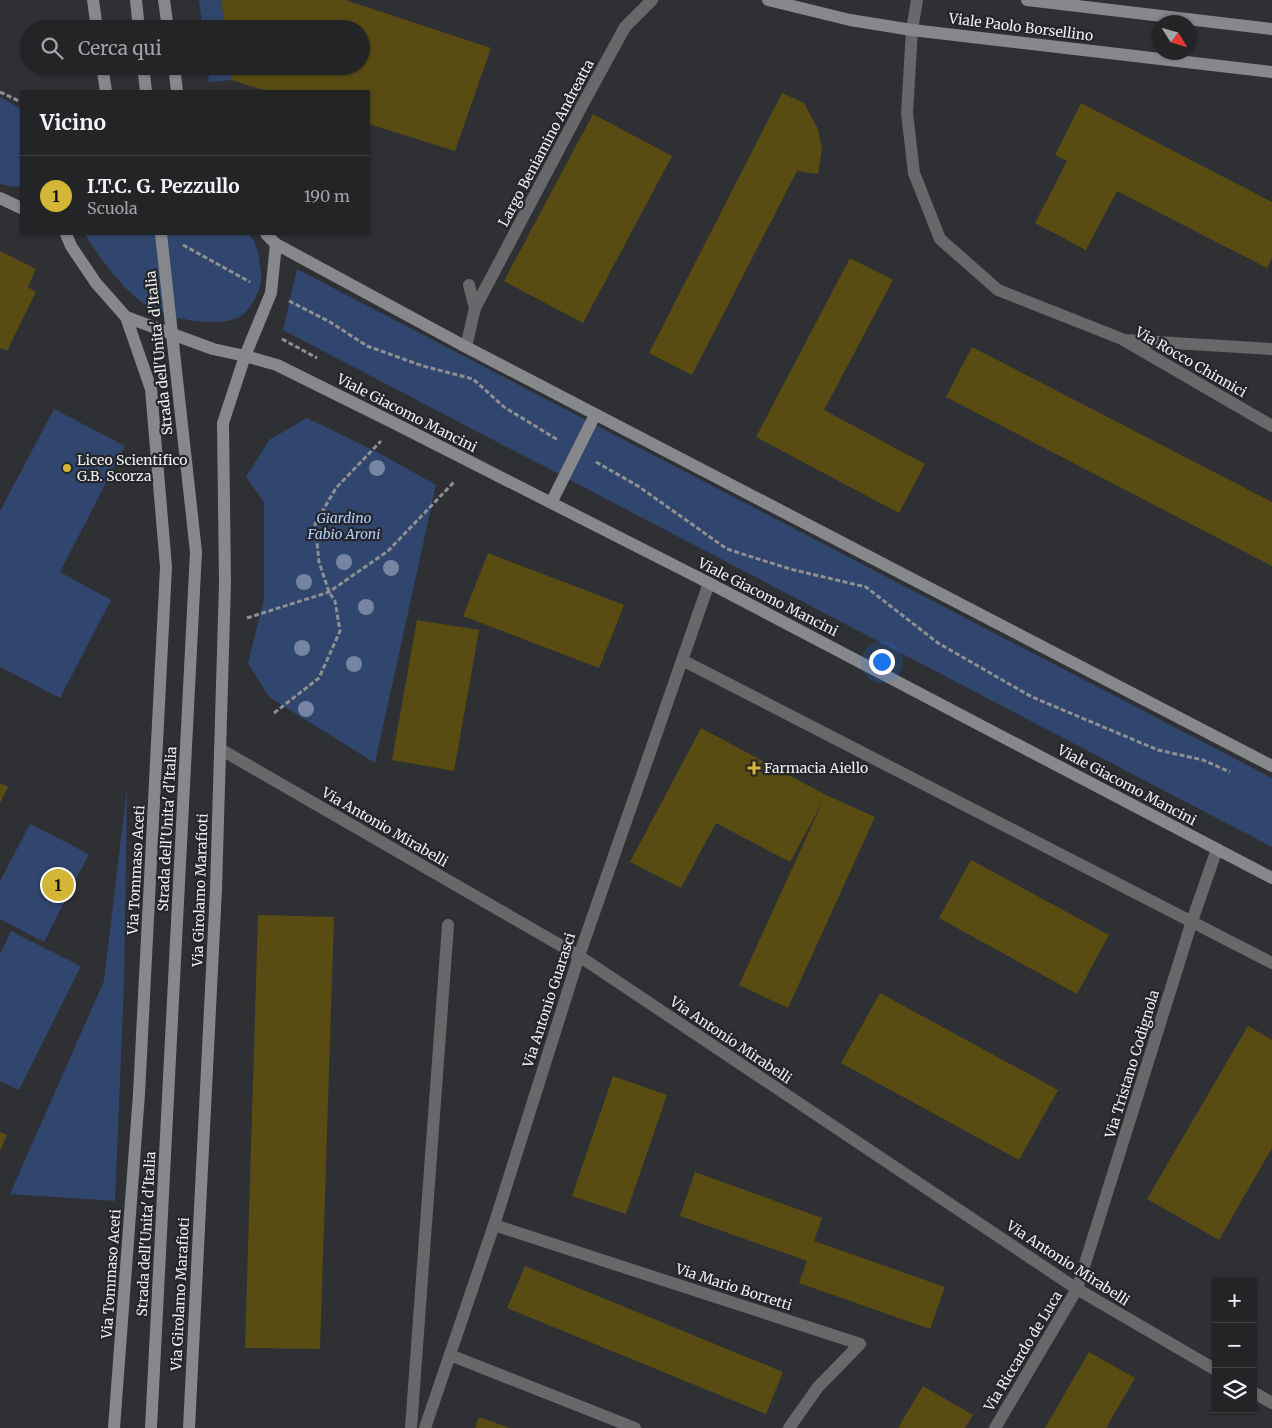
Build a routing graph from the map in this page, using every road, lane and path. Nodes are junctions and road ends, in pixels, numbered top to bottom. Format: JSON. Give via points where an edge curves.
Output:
{"nodes":[{"id":1,"x":92,"y":0,"type":"edge"},
{"id":2,"x":136,"y":0,"type":"edge"},
{"id":3,"x":164,"y":0,"type":"edge"},
{"id":4,"x":652,"y":0,"type":"edge"},
{"id":5,"x":768,"y":0,"type":"edge"},
{"id":6,"x":917,"y":0,"type":"edge"},
{"id":7,"x":1027,"y":0,"type":"edge"},
{"id":8,"x":95,"y":20,"type":"edge"},
{"id":9,"x":138,"y":20,"type":"edge"},
{"id":10,"x":167,"y":20,"type":"edge"},
{"id":11,"x":1272,"y":29,"type":"edge"},
{"id":12,"x":912,"y":30,"type":"junction"},
{"id":13,"x":1272,"y":72,"type":"edge"},
{"id":14,"x":103,"y":75,"type":"edge"},
{"id":15,"x":144,"y":75,"type":"edge"},
{"id":16,"x":175,"y":75,"type":"edge"},
{"id":17,"x":106,"y":90,"type":"edge"},
{"id":18,"x":146,"y":90,"type":"edge"},
{"id":19,"x":177,"y":90,"type":"edge"},
{"id":20,"x":0,"y":92,"type":"edge"},
{"id":21,"x":20,"y":102,"type":"edge"},
{"id":22,"x":0,"y":198,"type":"edge"},
{"id":23,"x":20,"y":208,"type":"edge"},
{"id":24,"x":66,"y":235,"type":"edge"},
{"id":25,"x":161,"y":235,"type":"edge"},
{"id":26,"x":267,"y":235,"type":"edge"},
{"id":27,"x":180,"y":243,"type":"dead end"},
{"id":28,"x":276,"y":244,"type":"junction"},
{"id":29,"x":469,"y":285,"type":"dead end"},
{"id":30,"x":271,"y":293,"type":"junction"},
{"id":31,"x":475,"y":308,"type":"junction"},
{"id":32,"x":126,"y":317,"type":"junction"},
{"id":33,"x":1122,"y":339,"type":"junction"},
{"id":34,"x":466,"y":348,"type":"junction"},
{"id":35,"x":1272,"y":349,"type":"edge"},
{"id":36,"x":245,"y":356,"type":"junction"},
{"id":37,"x":595,"y":415,"type":"junction"},
{"id":38,"x":1272,"y":426,"type":"edge"},
{"id":39,"x":380,"y":441,"type":"dead end"},
{"id":40,"x":577,"y":451,"type":"junction"},
{"id":41,"x":455,"y":481,"type":"dead end"},
{"id":42,"x":551,"y":502,"type":"junction"},
{"id":43,"x":709,"y":583,"type":"junction"},
{"id":44,"x":329,"y":592,"type":"junction"},
{"id":45,"x":247,"y":618,"type":"dead end"},
{"id":46,"x":682,"y":660,"type":"junction"},
{"id":47,"x":274,"y":713,"type":"dead end"},
{"id":48,"x":220,"y":749,"type":"junction"},
{"id":49,"x":1272,"y":766,"type":"edge"},
{"id":50,"x":1238,"y":775,"type":"dead end"},
{"id":51,"x":1217,"y":849,"type":"junction"},
{"id":52,"x":1272,"y":878,"type":"edge"},
{"id":53,"x":1192,"y":921,"type":"junction"},
{"id":54,"x":448,"y":925,"type":"dead end"},
{"id":55,"x":578,"y":956,"type":"junction"},
{"id":56,"x":1272,"y":963,"type":"edge"},
{"id":57,"x":494,"y":1225,"type":"junction"},
{"id":58,"x":1077,"y":1289,"type":"junction"},
{"id":59,"x":450,"y":1355,"type":"junction"},
{"id":60,"x":1213,"y":1368,"type":"edge"},
{"id":61,"x":1257,"y":1394,"type":"edge"},
{"id":62,"x":1272,"y":1403,"type":"edge"},
{"id":63,"x":114,"y":1428,"type":"edge"},
{"id":64,"x":151,"y":1428,"type":"edge"},
{"id":65,"x":189,"y":1428,"type":"edge"},
{"id":66,"x":412,"y":1428,"type":"edge"},
{"id":67,"x":425,"y":1428,"type":"edge"},
{"id":68,"x":635,"y":1428,"type":"edge"},
{"id":69,"x":788,"y":1428,"type":"edge"},
{"id":70,"x":994,"y":1428,"type":"edge"}],
"edges":[{"from":1,"to":8,"type":"street"},
{"from":2,"to":9,"type":"street"},
{"from":3,"to":10,"type":"street"},
{"from":4,"to":31,"type":"street","name":"Largo Beniamino Andreatta","via":[[625,27]]},
{"from":5,"to":12,"type":"street","name":"Viale Paolo Borsellino","via":[[850,20]]},
{"from":6,"to":12,"type":"street","name":"Via Rocco Chinnici"},
{"from":7,"to":11,"type":"street","name":"Viale Paolo Borsellino"},
{"from":12,"to":13,"type":"street","name":"Viale Paolo Borsellino"},
{"from":12,"to":33,"type":"street","name":"Via Rocco Chinnici","via":[[907,113],[914,174],[940,238],[998,290]]},
{"from":14,"to":17,"type":"street"},
{"from":15,"to":18,"type":"street"},
{"from":16,"to":19,"type":"street"},
{"from":20,"to":21,"type":"path"},
{"from":22,"to":23,"type":"street"},
{"from":24,"to":32,"type":"street","name":"Viale Giacomo Mancini","via":[[96,284]]},
{"from":25,"to":64,"type":"street","name":"Strada dell'Unita' d'Italia","via":[[196,552]]},
{"from":26,"to":28,"type":"street"},
{"from":27,"to":30,"type":"path"},
{"from":28,"to":30,"type":"street"},
{"from":28,"to":34,"type":"street"},
{"from":29,"to":31,"type":"street"},
{"from":30,"to":36,"type":"street"},
{"from":30,"to":40,"type":"path","via":[[330,322],[367,346],[473,379],[504,407]]},
{"from":31,"to":34,"type":"street"},
{"from":32,"to":36,"type":"street","name":"Viale Giacomo Mancini","via":[[213,349]]},
{"from":32,"to":63,"type":"street","name":"Via Tommaso Aceti","via":[[151,389],[166,567],[140,1084]]},
{"from":33,"to":35,"type":"street","name":"Via Rocco Chinnici"},
{"from":33,"to":38,"type":"street","name":"Via Rocco Chinnici"},
{"from":34,"to":37,"type":"street"},
{"from":36,"to":42,"type":"street","name":"Viale Giacomo Mancini","via":[[277,364]]},
{"from":36,"to":48,"type":"street","name":"Via Girolamo Marafioti","via":[[223,423],[225,583]]},
{"from":37,"to":40,"type":"street"},
{"from":37,"to":49,"type":"street"},
{"from":39,"to":44,"type":"path","via":[[336,488],[315,524],[319,562]]},
{"from":40,"to":42,"type":"street"},
{"from":40,"to":50,"type":"path","via":[[638,486],[728,549],[790,569],[866,586],[938,643],[1032,697],[1158,750],[1203,760]]},
{"from":41,"to":44,"type":"path","via":[[388,551]]},
{"from":42,"to":43,"type":"street","name":"Viale Giacomo Mancini"},
{"from":43,"to":46,"type":"street","name":"Via Antonio Guarasci"},
{"from":43,"to":51,"type":"street","name":"Viale Giacomo Mancini"},
{"from":44,"to":45,"type":"path"},
{"from":44,"to":47,"type":"path","via":[[335,601],[340,631],[319,678]]},
{"from":46,"to":53,"type":"street"},
{"from":46,"to":55,"type":"street","name":"Via Antonio Guarasci"},
{"from":48,"to":55,"type":"street","name":"Via Antonio Mirabelli"},
{"from":48,"to":65,"type":"street","name":"Via Girolamo Marafioti"},
{"from":51,"to":52,"type":"street","name":"Viale Giacomo Mancini"},
{"from":51,"to":53,"type":"street","name":"Via Tristano Codignola"},
{"from":53,"to":56,"type":"street"},
{"from":53,"to":58,"type":"street","name":"Via Tristano Codignola"},
{"from":54,"to":66,"type":"street"},
{"from":55,"to":57,"type":"street","name":"Via Antonio Guarasci"},
{"from":55,"to":58,"type":"street","name":"Via Antonio Mirabelli"},
{"from":57,"to":59,"type":"street","name":"Via Antonio Guarasci"},
{"from":57,"to":69,"type":"street","name":"Via Mario Borretti","via":[[860,1344],[818,1387]]},
{"from":58,"to":60,"type":"street","name":"Via Antonio Mirabelli"},
{"from":58,"to":70,"type":"street","name":"Via Riccardo de Luca"},
{"from":59,"to":67,"type":"street","name":"Via Antonio Guarasci"},
{"from":59,"to":68,"type":"street"},
{"from":61,"to":62,"type":"street"}]}
